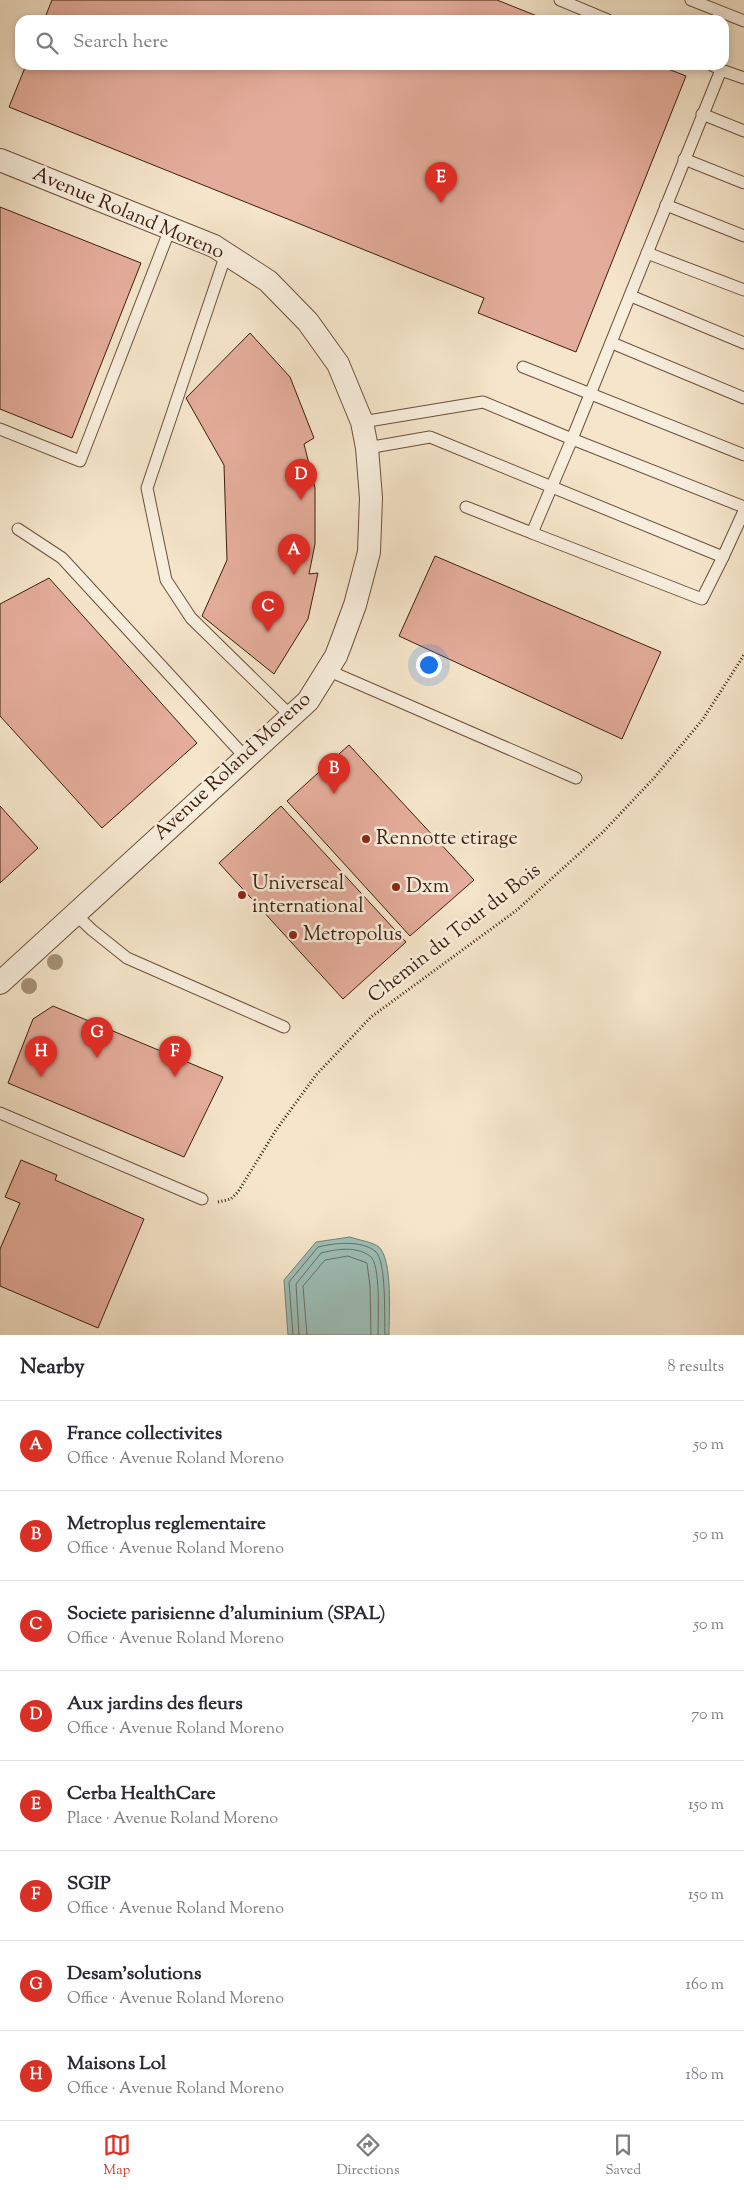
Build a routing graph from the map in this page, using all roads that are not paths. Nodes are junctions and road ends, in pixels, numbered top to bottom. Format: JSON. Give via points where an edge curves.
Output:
{"nodes":[{"id":1,"x":560,"y":0,"type":"edge"},
{"id":2,"x":691,"y":0,"type":"edge"},
{"id":3,"x":596,"y":15,"type":"edge"},
{"id":4,"x":729,"y":15,"type":"edge"},
{"id":5,"x":729,"y":15,"type":"edge"},
{"id":6,"x":744,"y":21,"type":"edge"},
{"id":7,"x":715,"y":70,"type":"edge"},
{"id":8,"x":724,"y":70,"type":"edge"},
{"id":9,"x":744,"y":78,"type":"edge"},
{"id":10,"x":702,"y":114,"type":"junction"},
{"id":11,"x":744,"y":131,"type":"edge"},
{"id":12,"x":684,"y":159,"type":"junction"},
{"id":13,"x":0,"y":160,"type":"edge"},
{"id":14,"x":744,"y":183,"type":"edge"},
{"id":15,"x":666,"y":205,"type":"junction"},
{"id":16,"x":170,"y":228,"type":"junction"},
{"id":17,"x":744,"y":236,"type":"edge"},
{"id":18,"x":226,"y":254,"type":"junction"},
{"id":19,"x":647,"y":254,"type":"junction"},
{"id":20,"x":744,"y":290,"type":"edge"},
{"id":21,"x":631,"y":296,"type":"junction"},
{"id":22,"x":612,"y":343,"type":"junction"},
{"id":23,"x":744,"y":343,"type":"edge"},
{"id":24,"x":523,"y":367,"type":"dead end"},
{"id":25,"x":590,"y":395,"type":"junction"},
{"id":26,"x":744,"y":398,"type":"edge"},
{"id":27,"x":362,"y":422,"type":"junction"},
{"id":28,"x":0,"y":429,"type":"edge"},
{"id":29,"x":572,"y":439,"type":"junction"},
{"id":30,"x":367,"y":448,"type":"junction"},
{"id":31,"x":744,"y":455,"type":"edge"},
{"id":32,"x":552,"y":486,"type":"junction"},
{"id":33,"x":466,"y":507,"type":"dead end"},
{"id":34,"x":744,"y":507,"type":"edge"},
{"id":35,"x":744,"y":511,"type":"edge"},
{"id":36,"x":18,"y":529,"type":"dead end"},
{"id":37,"x":532,"y":532,"type":"junction"},
{"id":38,"x":723,"y":557,"type":"junction"},
{"id":39,"x":327,"y":670,"type":"junction"},
{"id":40,"x":291,"y":716,"type":"junction"},
{"id":41,"x":246,"y":758,"type":"junction"},
{"id":42,"x":576,"y":778,"type":"dead end"},
{"id":43,"x":75,"y":914,"type":"junction"},
{"id":44,"x":0,"y":983,"type":"edge"},
{"id":45,"x":284,"y":1027,"type":"dead end"},
{"id":46,"x":0,"y":1113,"type":"edge"},
{"id":47,"x":202,"y":1199,"type":"road end"}],
"edges":[{"from":1,"to":3,"type":"lane"},
{"from":2,"to":5,"type":"lane"},
{"from":4,"to":6,"type":"lane"},
{"from":7,"to":10,"type":"lane"},
{"from":8,"to":9,"type":"lane"},
{"from":10,"to":11,"type":"lane"},
{"from":10,"to":12,"type":"lane"},
{"from":12,"to":14,"type":"lane"},
{"from":12,"to":15,"type":"lane"},
{"from":13,"to":16,"type":"street","name":"Avenue Roland Moreno"},
{"from":15,"to":17,"type":"lane"},
{"from":15,"to":19,"type":"lane"},
{"from":16,"to":18,"type":"street","name":"Avenue Roland Moreno"},
{"from":16,"to":28,"type":"lane","via":[[80,461]]},
{"from":18,"to":27,"type":"street","name":"Avenue Roland Moreno","via":[[268,281],[308,322],[338,364]]},
{"from":18,"to":40,"type":"lane","via":[[147,488],[166,580],[191,618]]},
{"from":19,"to":20,"type":"lane"},
{"from":19,"to":21,"type":"lane"},
{"from":21,"to":22,"type":"lane"},
{"from":21,"to":23,"type":"lane"},
{"from":22,"to":25,"type":"lane"},
{"from":22,"to":26,"type":"lane"},
{"from":24,"to":25,"type":"lane"},
{"from":25,"to":29,"type":"lane"},
{"from":25,"to":31,"type":"lane"},
{"from":27,"to":29,"type":"lane","via":[[483,402]]},
{"from":27,"to":30,"type":"street","name":"Avenue Roland Moreno"},
{"from":29,"to":32,"type":"lane"},
{"from":29,"to":34,"type":"lane"},
{"from":30,"to":32,"type":"lane","via":[[430,436]]},
{"from":30,"to":39,"type":"street","name":"Avenue Roland Moreno","via":[[371,498],[369,552],[355,605],[336,656]]},
{"from":32,"to":37,"type":"lane"},
{"from":32,"to":38,"type":"lane"},
{"from":33,"to":37,"type":"lane"},
{"from":35,"to":38,"type":"lane"},
{"from":36,"to":41,"type":"lane","via":[[62,558]]},
{"from":37,"to":38,"type":"lane","via":[[702,599]]},
{"from":39,"to":40,"type":"street","name":"Avenue Roland Moreno","via":[[308,701]]},
{"from":39,"to":42,"type":"lane"},
{"from":40,"to":41,"type":"street","name":"Avenue Roland Moreno"},
{"from":41,"to":43,"type":"street","name":"Avenue Roland Moreno"},
{"from":43,"to":44,"type":"street","name":"Avenue Roland Moreno"},
{"from":43,"to":45,"type":"lane","via":[[127,958]]},
{"from":46,"to":47,"type":"lane"}]}
